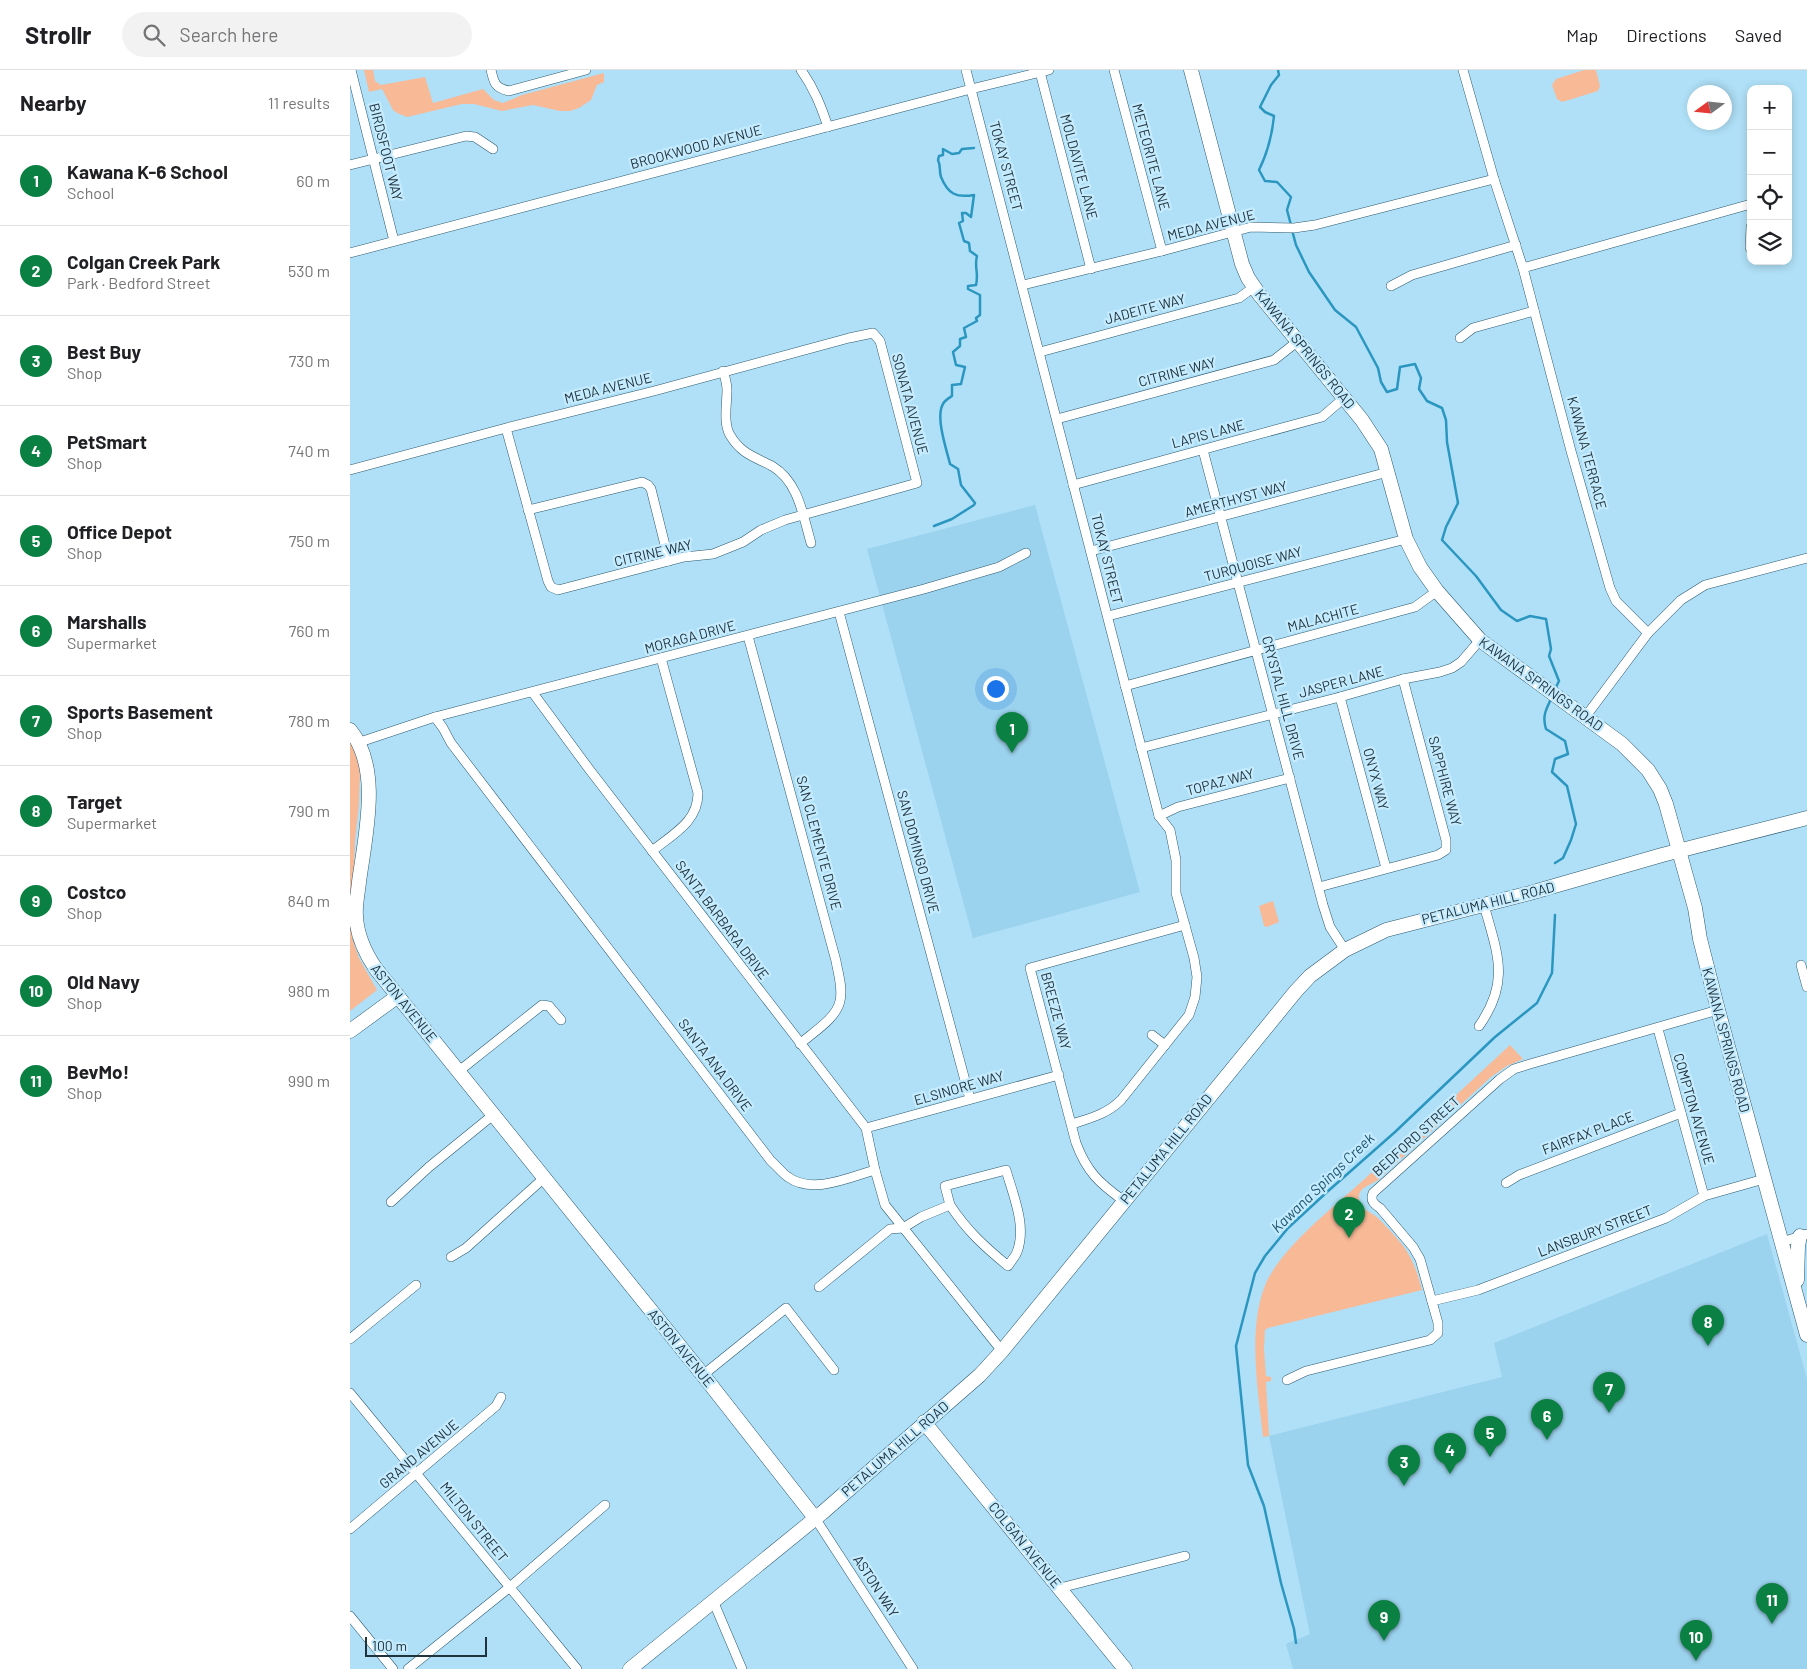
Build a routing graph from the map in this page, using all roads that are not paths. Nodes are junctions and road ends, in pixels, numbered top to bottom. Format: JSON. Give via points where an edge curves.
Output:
{"nodes":[{"id":1,"x":351,"y":70,"type":"edge"},
{"id":2,"x":491,"y":70,"type":"edge"},
{"id":3,"x":586,"y":70,"type":"edge"},
{"id":4,"x":801,"y":70,"type":"edge"},
{"id":5,"x":966,"y":70,"type":"edge"},
{"id":6,"x":1114,"y":70,"type":"edge"},
{"id":7,"x":1191,"y":70,"type":"edge"},
{"id":8,"x":1463,"y":70,"type":"edge"},
{"id":9,"x":1045,"y":71,"type":"edge"},
{"id":10,"x":971,"y":89,"type":"junction"},
{"id":11,"x":828,"y":127,"type":"junction"},
{"id":12,"x":493,"y":149,"type":"dead end"},
{"id":13,"x":373,"y":160,"type":"junction"},
{"id":14,"x":350,"y":165,"type":"edge"},
{"id":15,"x":1494,"y":179,"type":"junction"},
{"id":16,"x":1747,"y":205,"type":"edge"},
{"id":17,"x":1233,"y":232,"type":"junction"},
{"id":18,"x":394,"y":241,"type":"junction"},
{"id":19,"x":1516,"y":245,"type":"junction"},
{"id":20,"x":1162,"y":251,"type":"junction"},
{"id":21,"x":350,"y":252,"type":"edge"},
{"id":22,"x":1523,"y":268,"type":"junction"},
{"id":23,"x":1091,"y":269,"type":"junction"},
{"id":24,"x":1022,"y":285,"type":"junction"},
{"id":25,"x":1391,"y":286,"type":"dead end"},
{"id":26,"x":1254,"y":287,"type":"junction"},
{"id":27,"x":1534,"y":311,"type":"junction"},
{"id":28,"x":873,"y":333,"type":"joint"},
{"id":29,"x":1460,"y":338,"type":"dead end"},
{"id":30,"x":1298,"y":341,"type":"junction"},
{"id":31,"x":1040,"y":352,"type":"junction"},
{"id":32,"x":723,"y":371,"type":"junction"},
{"id":33,"x":1344,"y":398,"type":"junction"},
{"id":34,"x":1058,"y":418,"type":"junction"},
{"id":35,"x":506,"y":428,"type":"junction"},
{"id":36,"x":1203,"y":450,"type":"junction"},
{"id":37,"x":350,"y":470,"type":"edge"},
{"id":38,"x":1388,"y":472,"type":"junction"},
{"id":39,"x":917,"y":483,"type":"joint"},
{"id":40,"x":1074,"y":485,"type":"junction"},
{"id":41,"x":528,"y":510,"type":"junction"},
{"id":42,"x":803,"y":515,"type":"junction"},
{"id":43,"x":1221,"y":517,"type":"junction"},
{"id":44,"x":1406,"y":539,"type":"junction"},
{"id":45,"x":811,"y":543,"type":"dead end"},
{"id":46,"x":1091,"y":551,"type":"junction"},
{"id":47,"x":1026,"y":552,"type":"dead end"},
{"id":48,"x":1807,"y":558,"type":"edge"},
{"id":49,"x":669,"y":562,"type":"junction"},
{"id":50,"x":1238,"y":582,"type":"junction"},
{"id":51,"x":1437,"y":592,"type":"junction"},
{"id":52,"x":839,"y":612,"type":"junction"},
{"id":53,"x":1108,"y":616,"type":"junction"},
{"id":54,"x":1648,"y":633,"type":"junction"},
{"id":55,"x":748,"y":636,"type":"junction"},
{"id":56,"x":1480,"y":640,"type":"junction"},
{"id":57,"x":1256,"y":650,"type":"junction"},
{"id":58,"x":661,"y":658,"type":"junction"},
{"id":59,"x":1403,"y":679,"type":"junction"},
{"id":60,"x":1125,"y":686,"type":"junction"},
{"id":61,"x":533,"y":693,"type":"junction"},
{"id":62,"x":1340,"y":697,"type":"junction"},
{"id":63,"x":1273,"y":714,"type":"junction"},
{"id":64,"x":1586,"y":716,"type":"junction"},
{"id":65,"x":435,"y":718,"type":"junction"},
{"id":66,"x":350,"y":730,"type":"edge"},
{"id":67,"x":360,"y":742,"type":"junction"},
{"id":68,"x":1141,"y":748,"type":"junction"},
{"id":69,"x":1290,"y":778,"type":"junction"},
{"id":70,"x":1159,"y":816,"type":"junction"},
{"id":71,"x":1807,"y":818,"type":"edge"},
{"id":72,"x":652,"y":851,"type":"junction"},
{"id":73,"x":1679,"y":851,"type":"junction"},
{"id":74,"x":1386,"y":868,"type":"junction"},
{"id":75,"x":1319,"y":887,"type":"junction"},
{"id":76,"x":1484,"y":905,"type":"junction"},
{"id":77,"x":1184,"y":925,"type":"junction"},
{"id":78,"x":1345,"y":950,"type":"junction"},
{"id":79,"x":1801,"y":965,"type":"dead end"},
{"id":80,"x":1807,"y":987,"type":"edge"},
{"id":81,"x":398,"y":996,"type":"junction"},
{"id":82,"x":1718,"y":1010,"type":"junction"},
{"id":83,"x":561,"y":1020,"type":"dead end"},
{"id":84,"x":1479,"y":1026,"type":"dead end"},
{"id":85,"x":1658,"y":1029,"type":"junction"},
{"id":86,"x":350,"y":1031,"type":"edge"},
{"id":87,"x":1152,"y":1035,"type":"dead end"},
{"id":88,"x":800,"y":1044,"type":"junction"},
{"id":89,"x":1165,"y":1046,"type":"junction"},
{"id":90,"x":459,"y":1071,"type":"junction"},
{"id":91,"x":1059,"y":1075,"type":"junction"},
{"id":92,"x":970,"y":1099,"type":"junction"},
{"id":93,"x":1681,"y":1113,"type":"junction"},
{"id":94,"x":493,"y":1115,"type":"junction"},
{"id":95,"x":1072,"y":1124,"type":"junction"},
{"id":96,"x":866,"y":1128,"type":"junction"},
{"id":97,"x":875,"y":1170,"type":"junction"},
{"id":98,"x":544,"y":1178,"type":"junction"},
{"id":99,"x":1764,"y":1179,"type":"junction"},
{"id":100,"x":1506,"y":1183,"type":"dead end"},
{"id":101,"x":1704,"y":1196,"type":"junction"},
{"id":102,"x":1124,"y":1201,"type":"junction"},
{"id":103,"x":391,"y":1202,"type":"dead end"},
{"id":104,"x":950,"y":1205,"type":"junction"},
{"id":105,"x":902,"y":1228,"type":"junction"},
{"id":106,"x":1804,"y":1235,"type":"edge"},
{"id":107,"x":1782,"y":1242,"type":"junction"},
{"id":108,"x":452,"y":1257,"type":"dead end"},
{"id":109,"x":416,"y":1285,"type":"dead end"},
{"id":110,"x":819,"y":1287,"type":"dead end"},
{"id":111,"x":1796,"y":1296,"type":"junction"},
{"id":112,"x":1432,"y":1301,"type":"junction"},
{"id":113,"x":1805,"y":1320,"type":"edge"},
{"id":114,"x":1807,"y":1336,"type":"edge"},
{"id":115,"x":350,"y":1339,"type":"edge"},
{"id":116,"x":1002,"y":1350,"type":"junction"},
{"id":117,"x":834,"y":1370,"type":"dead end"},
{"id":118,"x":703,"y":1375,"type":"junction"},
{"id":119,"x":1287,"y":1380,"type":"dead end"},
{"id":120,"x":350,"y":1392,"type":"edge"},
{"id":121,"x":501,"y":1397,"type":"dead end"},
{"id":122,"x":924,"y":1422,"type":"junction"},
{"id":123,"x":417,"y":1474,"type":"junction"},
{"id":124,"x":605,"y":1505,"type":"dead end"},
{"id":125,"x":815,"y":1518,"type":"junction"},
{"id":126,"x":350,"y":1529,"type":"edge"},
{"id":127,"x":1185,"y":1556,"type":"dead end"},
{"id":128,"x":510,"y":1587,"type":"junction"},
{"id":129,"x":1060,"y":1588,"type":"junction"},
{"id":130,"x":714,"y":1602,"type":"junction"},
{"id":131,"x":350,"y":1616,"type":"edge"},
{"id":132,"x":1124,"y":1668,"type":"edge"},
{"id":133,"x":393,"y":1669,"type":"edge"},
{"id":134,"x":408,"y":1669,"type":"edge"},
{"id":135,"x":577,"y":1669,"type":"edge"},
{"id":136,"x":630,"y":1669,"type":"edge"},
{"id":137,"x":742,"y":1669,"type":"edge"},
{"id":138,"x":913,"y":1669,"type":"edge"}],
"edges":[{"from":1,"to":13,"type":"street","name":"BIRDSFOOT WAY"},
{"from":2,"to":3,"type":"street","via":[[500,89],[509,91]]},
{"from":4,"to":11,"type":"street","via":[[820,102]]},
{"from":5,"to":10,"type":"street","name":"TOKAY STREET"},
{"from":6,"to":20,"type":"street","name":"METEORITE LANE"},
{"from":7,"to":17,"type":"street","name":"KAWANA SPRINGS ROAD"},
{"from":8,"to":15,"type":"street","name":"KAWANA TERRACE"},
{"from":9,"to":10,"type":"street","name":"BROOKWOOD AVENUE"},
{"from":9,"to":23,"type":"street","name":"MOLDAVITE LANE"},
{"from":10,"to":11,"type":"street","name":"BROOKWOOD AVENUE"},
{"from":10,"to":24,"type":"street","name":"TOKAY STREET"},
{"from":11,"to":18,"type":"street","name":"BROOKWOOD AVENUE"},
{"from":12,"to":13,"type":"street","via":[[474,137],[466,136]]},
{"from":13,"to":14,"type":"street"},
{"from":13,"to":18,"type":"street","name":"BIRDSFOOT WAY"},
{"from":15,"to":17,"type":"street","name":"MEDA AVENUE","via":[[1306,227],[1251,227]]},
{"from":15,"to":19,"type":"street","name":"KAWANA TERRACE"},
{"from":16,"to":22,"type":"street"},
{"from":17,"to":20,"type":"street","name":"MEDA AVENUE"},
{"from":17,"to":26,"type":"street","name":"KAWANA SPRINGS ROAD","via":[[1242,264]]},
{"from":18,"to":21,"type":"street","name":"BROOKWOOD AVENUE"},
{"from":19,"to":22,"type":"street","name":"KAWANA TERRACE"},
{"from":19,"to":25,"type":"street","via":[[1412,275]]},
{"from":20,"to":23,"type":"street","name":"MEDA AVENUE"},
{"from":22,"to":27,"type":"street","name":"KAWANA TERRACE"},
{"from":23,"to":24,"type":"street","name":"MEDA AVENUE"},
{"from":24,"to":31,"type":"street","name":"TOKAY STREET"},
{"from":26,"to":30,"type":"street","name":"KAWANA SPRINGS ROAD"},
{"from":26,"to":31,"type":"street","name":"JADEITE WAY","via":[[1239,298]]},
{"from":27,"to":29,"type":"street","via":[[1473,328]]},
{"from":27,"to":54,"type":"street","name":"KAWANA TERRACE","via":[[1610,588],[1616,600]]},
{"from":28,"to":32,"type":"street","name":"MEDA AVENUE"},
{"from":28,"to":39,"type":"street","name":"SONATA AVENUE","via":[[880,341]]},
{"from":30,"to":33,"type":"street","name":"KAWANA SPRINGS ROAD"},
{"from":30,"to":34,"type":"street","name":"CITRINE WAY","via":[[1274,360]]},
{"from":31,"to":34,"type":"street","name":"TOKAY STREET"},
{"from":32,"to":35,"type":"street","name":"MEDA AVENUE"},
{"from":32,"to":42,"type":"street","via":[[729,434],[748,455],[774,467],[792,484]]},
{"from":33,"to":36,"type":"street","name":"LAPIS LANE","via":[[1322,417]]},
{"from":33,"to":38,"type":"street","name":"KAWANA SPRINGS ROAD","via":[[1381,448]]},
{"from":34,"to":40,"type":"street","name":"TOKAY STREET"},
{"from":35,"to":37,"type":"street","name":"MEDA AVENUE"},
{"from":35,"to":41,"type":"street","name":"CITRINE WAY"},
{"from":36,"to":40,"type":"street","name":"LAPIS LANE"},
{"from":36,"to":43,"type":"street","name":"CRYSTAL HILL DRIVE"},
{"from":38,"to":43,"type":"street","name":"AMERTHYST WAY"},
{"from":38,"to":44,"type":"street","name":"KAWANA SPRINGS ROAD"},
{"from":39,"to":42,"type":"street","name":"CITRINE WAY"},
{"from":40,"to":46,"type":"street","name":"TOKAY STREET"},
{"from":41,"to":49,"type":"street","name":"CITRINE WAY","via":[[548,581],[558,590]]},
{"from":41,"to":49,"type":"street","via":[[642,482],[651,489]]},
{"from":42,"to":45,"type":"street"},
{"from":42,"to":49,"type":"street","name":"CITRINE WAY","via":[[774,524],[743,542],[712,554]]},
{"from":43,"to":46,"type":"street","name":"AMERTHYST WAY"},
{"from":43,"to":50,"type":"street","name":"CRYSTAL HILL DRIVE"},
{"from":44,"to":50,"type":"street","name":"TURQUOISE WAY"},
{"from":44,"to":51,"type":"street","name":"KAWANA SPRINGS ROAD"},
{"from":46,"to":53,"type":"street","name":"TOKAY STREET"},
{"from":47,"to":52,"type":"street","name":"MORAGA DRIVE","via":[[985,572]]},
{"from":48,"to":54,"type":"street","via":[[1705,585],[1680,600]]},
{"from":50,"to":53,"type":"street","name":"TURQUOISE WAY"},
{"from":50,"to":57,"type":"street","name":"CRYSTAL HILL DRIVE"},
{"from":51,"to":56,"type":"street","name":"KAWANA SPRINGS ROAD"},
{"from":51,"to":57,"type":"street","name":"MALACHITE","via":[[1415,607]]},
{"from":52,"to":55,"type":"street","name":"MORAGA DRIVE"},
{"from":52,"to":92,"type":"street","name":"SAN DOMINGO DRIVE"},
{"from":53,"to":60,"type":"street","name":"TOKAY STREET"},
{"from":54,"to":64,"type":"street"},
{"from":55,"to":58,"type":"street","name":"MORAGA DRIVE"},
{"from":55,"to":88,"type":"street","name":"SAN CLEMENTE DRIVE","via":[[840,981],[840,1000],[833,1016]]},
{"from":56,"to":59,"type":"street","name":"JASPER LANE","via":[[1452,668]]},
{"from":56,"to":64,"type":"street","name":"KAWANA SPRINGS ROAD"},
{"from":57,"to":60,"type":"street","name":"MALACHITE"},
{"from":57,"to":63,"type":"street","name":"CRYSTAL HILL DRIVE"},
{"from":58,"to":61,"type":"street","name":"MORAGA DRIVE"},
{"from":58,"to":72,"type":"street","via":[[698,792],[698,804],[685,824]]},
{"from":59,"to":62,"type":"street","name":"JASPER LANE"},
{"from":59,"to":74,"type":"street","name":"SAPPHIRE WAY","via":[[1447,846],[1438,855]]},
{"from":60,"to":68,"type":"street","name":"TOKAY STREET"},
{"from":61,"to":65,"type":"street","name":"MORAGA DRIVE"},
{"from":61,"to":72,"type":"street","name":"SANTA BARBARA DRIVE"},
{"from":62,"to":63,"type":"street","name":"JASPER LANE"},
{"from":62,"to":74,"type":"street","name":"ONYX WAY"},
{"from":63,"to":68,"type":"street","name":"JASPER LANE"},
{"from":63,"to":69,"type":"street","name":"CRYSTAL HILL DRIVE"},
{"from":64,"to":73,"type":"street","name":"KAWANA SPRINGS ROAD","via":[[1622,744],[1648,770],[1666,804]]},
{"from":65,"to":67,"type":"street","name":"MORAGA DRIVE"},
{"from":65,"to":97,"type":"street","name":"SANTA ANA DRIVE","via":[[771,1161],[789,1178],[806,1184],[826,1184]]},
{"from":66,"to":67,"type":"street","name":"ASTON AVENUE"},
{"from":67,"to":81,"type":"street","name":"ASTON AVENUE","via":[[369,784],[356,916],[366,954]]},
{"from":68,"to":70,"type":"street","name":"TOKAY STREET"},
{"from":69,"to":70,"type":"street","name":"TOPAZ WAY","via":[[1178,807]]},
{"from":69,"to":75,"type":"street","name":"CRYSTAL HILL DRIVE"},
{"from":70,"to":77,"type":"street","name":"TOKAY STREET","via":[[1170,830],[1174,846],[1176,893]]},
{"from":71,"to":73,"type":"street","name":"PETALUMA HILL ROAD"},
{"from":72,"to":88,"type":"street","name":"SANTA BARBARA DRIVE"},
{"from":73,"to":76,"type":"street","name":"PETALUMA HILL ROAD"},
{"from":73,"to":82,"type":"street","name":"KAWANA SPRINGS ROAD"},
{"from":74,"to":75,"type":"street","name":"SAPPHIRE WAY"},
{"from":75,"to":78,"type":"street","name":"CRYSTAL HILL DRIVE","via":[[1330,927]]},
{"from":76,"to":78,"type":"street","name":"PETALUMA HILL ROAD","via":[[1403,924]]},
{"from":76,"to":84,"type":"street","via":[[1499,979],[1490,1010]]},
{"from":77,"to":89,"type":"street","name":"TOKAY STREET","via":[[1197,977],[1195,997],[1189,1015]]},
{"from":77,"to":91,"type":"street","name":"BREEZE WAY","via":[[1030,968]]},
{"from":78,"to":102,"type":"street","name":"PETALUMA HILL ROAD","via":[[1296,990]]},
{"from":79,"to":80,"type":"street"},
{"from":81,"to":86,"type":"street"},
{"from":81,"to":90,"type":"street","name":"ASTON AVENUE"},
{"from":82,"to":85,"type":"street","name":"BEDFORD STREET"},
{"from":82,"to":99,"type":"street","name":"KAWANA SPRINGS ROAD"},
{"from":83,"to":90,"type":"street","via":[[548,1006],[542,1005]]},
{"from":85,"to":93,"type":"street","name":"COMPTON AVENUE"},
{"from":85,"to":112,"type":"street","name":"BEDFORD STREET","via":[[1514,1069],[1373,1193],[1373,1203],[1417,1253]]},
{"from":87,"to":89,"type":"street"},
{"from":88,"to":96,"type":"street","name":"SANTA BARBARA DRIVE"},
{"from":89,"to":95,"type":"street","name":"TOKAY STREET","via":[[1112,1109]]},
{"from":90,"to":94,"type":"street","name":"ASTON AVENUE"},
{"from":91,"to":92,"type":"street","name":"ELSINORE WAY"},
{"from":91,"to":95,"type":"street","name":"BREEZE WAY"},
{"from":92,"to":96,"type":"street","name":"ELSINORE WAY"},
{"from":93,"to":100,"type":"street","name":"FAIRFAX PLACE","via":[[1519,1174]]},
{"from":93,"to":101,"type":"street","name":"COMPTON AVENUE"},
{"from":94,"to":98,"type":"street","name":"ASTON AVENUE"},
{"from":94,"to":103,"type":"street"},
{"from":95,"to":102,"type":"street","name":"BREEZE WAY","via":[[1079,1151],[1093,1175]]},
{"from":96,"to":97,"type":"street","name":"SANTA BARBARA DRIVE"},
{"from":97,"to":105,"type":"street","via":[[885,1206]]},
{"from":98,"to":108,"type":"street"},
{"from":98,"to":118,"type":"street","name":"ASTON AVENUE"},
{"from":99,"to":101,"type":"street","name":"LANSBURY STREET"},
{"from":99,"to":107,"type":"street","name":"KAWANA SPRINGS ROAD"},
{"from":101,"to":112,"type":"street","name":"LANSBURY STREET","via":[[1657,1222],[1478,1290]]},
{"from":102,"to":116,"type":"street","name":"PETALUMA HILL ROAD"},
{"from":104,"to":104,"type":"street","via":[[978,1242],[1008,1266],[1017,1252],[1020,1234],[1006,1170],[945,1186]]},
{"from":104,"to":105,"type":"street"},
{"from":105,"to":110,"type":"street","via":[[890,1229]]},
{"from":105,"to":116,"type":"street"},
{"from":106,"to":107,"type":"street"},
{"from":106,"to":111,"type":"street","via":[[1798,1246]]},
{"from":107,"to":111,"type":"street","name":"KAWANA SPRINGS ROAD"},
{"from":109,"to":115,"type":"street"},
{"from":111,"to":113,"type":"street","name":"KAWANA SPRINGS ROAD"},
{"from":112,"to":119,"type":"street","name":"BEDFORD STREET","via":[[1438,1333],[1430,1340],[1306,1371]]},
{"from":113,"to":114,"type":"street","name":"KAWANA SPRINGS ROAD"},
{"from":116,"to":122,"type":"street","name":"PETALUMA HILL ROAD","via":[[964,1390]]},
{"from":117,"to":118,"type":"street","via":[[786,1308]]},
{"from":118,"to":125,"type":"street","name":"ASTON AVENUE"},
{"from":120,"to":123,"type":"street","name":"MILTON STREET"},
{"from":121,"to":123,"type":"street","name":"GRAND AVENUE","via":[[496,1406]]},
{"from":122,"to":125,"type":"street","name":"PETALUMA HILL ROAD"},
{"from":122,"to":129,"type":"street","name":"COLGAN AVENUE"},
{"from":123,"to":126,"type":"street","name":"GRAND AVENUE"},
{"from":123,"to":128,"type":"street","name":"MILTON STREET"},
{"from":124,"to":128,"type":"street"},
{"from":125,"to":130,"type":"street","name":"PETALUMA HILL ROAD"},
{"from":125,"to":138,"type":"street","name":"ASTON WAY"},
{"from":127,"to":129,"type":"street"},
{"from":128,"to":134,"type":"street"},
{"from":128,"to":135,"type":"street","name":"MILTON STREET"},
{"from":129,"to":132,"type":"street","name":"COLGAN AVENUE"},
{"from":130,"to":136,"type":"street","name":"PETALUMA HILL ROAD"},
{"from":130,"to":137,"type":"street"},
{"from":131,"to":133,"type":"street"}]}
